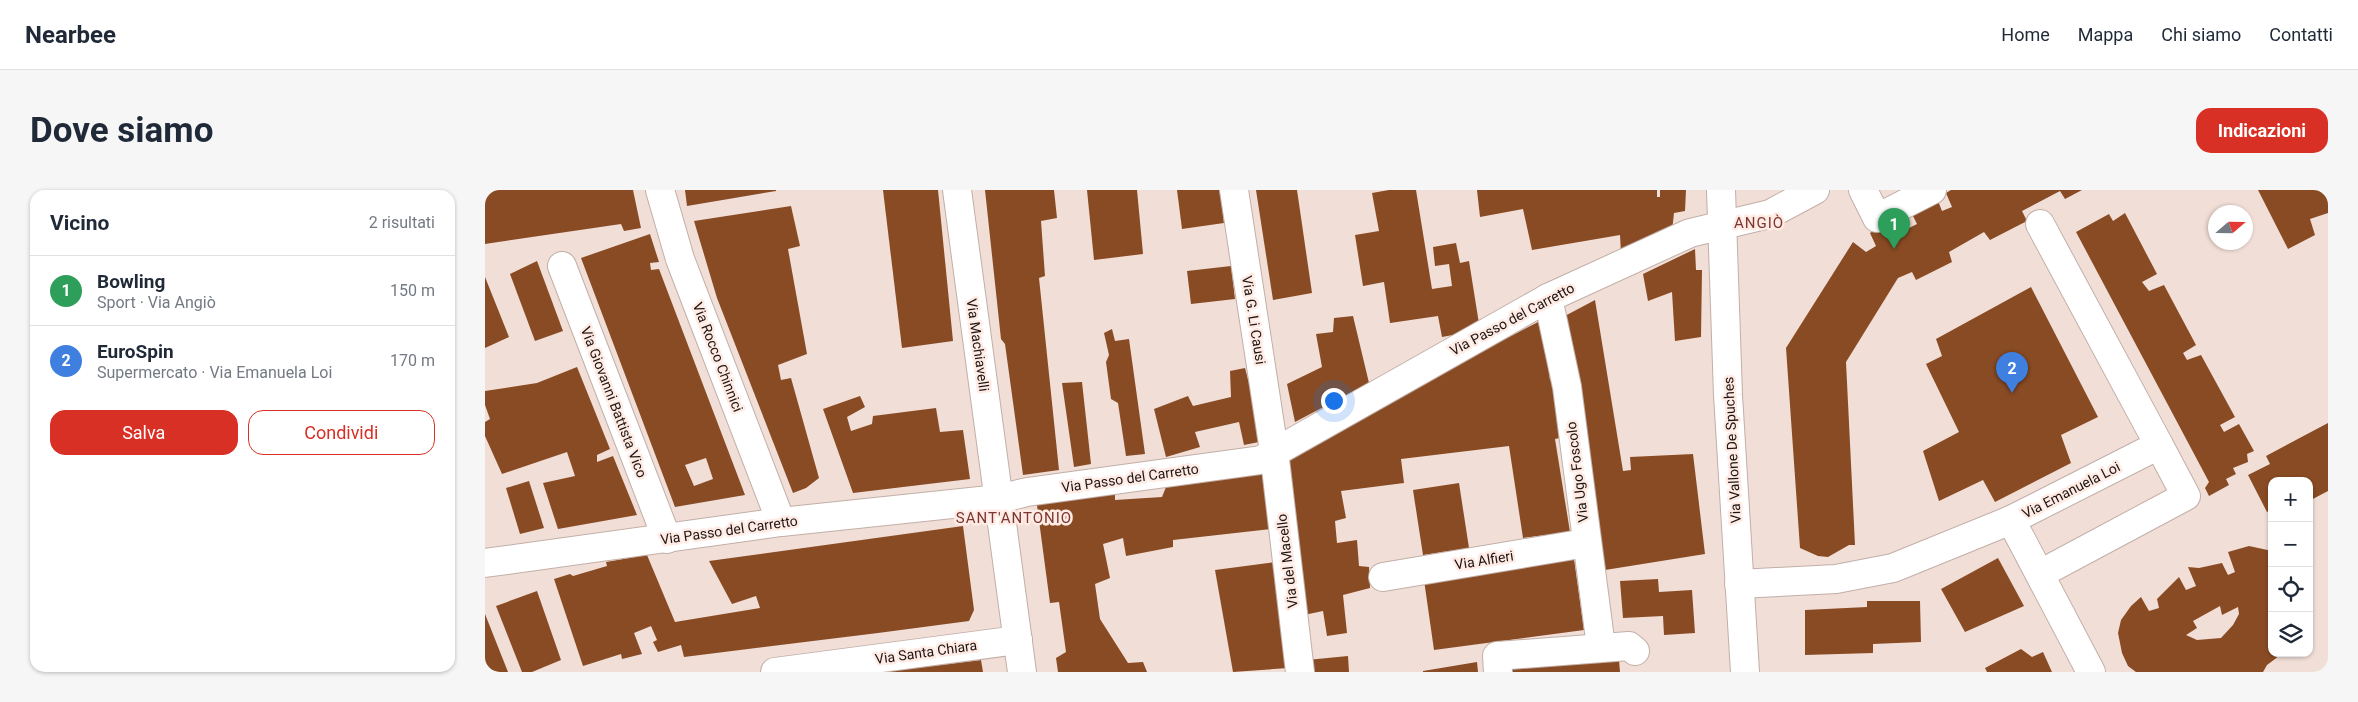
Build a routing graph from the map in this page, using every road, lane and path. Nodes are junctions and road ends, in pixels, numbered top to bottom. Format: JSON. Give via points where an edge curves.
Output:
{"nodes":[{"id":1,"x":660,"y":190,"type":"edge"},
{"id":2,"x":957,"y":190,"type":"edge"},
{"id":3,"x":1234,"y":190,"type":"edge"},
{"id":4,"x":1721,"y":190,"type":"edge"},
{"id":5,"x":1815,"y":190,"type":"edge"},
{"id":6,"x":1863,"y":190,"type":"edge"},
{"id":7,"x":1932,"y":190,"type":"edge"},
{"id":8,"x":2040,"y":224,"type":"dead end"},
{"id":9,"x":1723,"y":227,"type":"junction"},
{"id":10,"x":562,"y":266,"type":"dead end"},
{"id":11,"x":1548,"y":298,"type":"junction"},
{"id":12,"x":2159,"y":445,"type":"junction"},
{"id":13,"x":1273,"y":451,"type":"junction"},
{"id":14,"x":999,"y":499,"type":"junction"},
{"id":15,"x":2011,"y":520,"type":"junction"},
{"id":16,"x":781,"y":522,"type":"junction"},
{"id":17,"x":667,"y":539,"type":"junction"},
{"id":18,"x":1586,"y":544,"type":"junction"},
{"id":19,"x":485,"y":563,"type":"edge"},
{"id":20,"x":2040,"y":574,"type":"junction"},
{"id":21,"x":1383,"y":577,"type":"dead end"},
{"id":22,"x":1739,"y":584,"type":"junction"},
{"id":23,"x":1018,"y":640,"type":"junction"},
{"id":24,"x":1601,"y":647,"type":"junction"},
{"id":25,"x":1635,"y":651,"type":"dead end"},
{"id":26,"x":1498,"y":664,"type":"edge"},
{"id":27,"x":775,"y":672,"type":"edge"},
{"id":28,"x":1022,"y":672,"type":"edge"},
{"id":29,"x":1300,"y":672,"type":"edge"},
{"id":30,"x":1745,"y":672,"type":"edge"},
{"id":31,"x":2091,"y":672,"type":"edge"}],
"edges":[{"from":1,"to":16,"type":"street","name":"Via Rocco Chinnici","via":[[680,259]]},
{"from":2,"to":14,"type":"street","name":"Via Machiavelli"},
{"from":3,"to":13,"type":"street","name":"Via G. Li Causi"},
{"from":4,"to":9,"type":"street","name":"Via Vallone De Spuches"},
{"from":5,"to":9,"type":"street","name":"Via Passo del Carretto","via":[[1770,214]]},
{"from":6,"to":7,"type":"street","via":[[1877,218]]},
{"from":8,"to":12,"type":"street"},
{"from":9,"to":11,"type":"street","name":"Via Passo del Carretto","via":[[1690,233]]},
{"from":9,"to":22,"type":"street","name":"Via Vallone De Spuches"},
{"from":10,"to":17,"type":"street","name":"Via Giovanni Battista Vico"},
{"from":11,"to":13,"type":"street","name":"Via Passo del Carretto"},
{"from":11,"to":18,"type":"street","name":"Via Ugo Foscolo","via":[[1567,387]]},
{"from":12,"to":15,"type":"street","name":"Via Emanuela Loi"},
{"from":12,"to":20,"type":"street","via":[[2186,496]]},
{"from":13,"to":14,"type":"street","name":"Via Passo del Carretto","via":[[1261,460],[1027,492]]},
{"from":13,"to":29,"type":"street","name":"Via del Macello"},
{"from":14,"to":16,"type":"street","name":"Via Passo del Carretto"},
{"from":14,"to":23,"type":"street","name":"Via Machiavelli"},
{"from":15,"to":20,"type":"street"},
{"from":15,"to":22,"type":"street","name":"Via Emanuela Loi","via":[[1893,568],[1835,579]]},
{"from":16,"to":17,"type":"street","name":"Via Passo del Carretto"},
{"from":17,"to":19,"type":"street","name":"Via Passo del Carretto"},
{"from":18,"to":21,"type":"street","name":"Via Alfieri"},
{"from":18,"to":24,"type":"street","name":"Via Ugo Foscolo"},
{"from":20,"to":31,"type":"street"},
{"from":22,"to":30,"type":"street","name":"Via Vallone De Spuches"},
{"from":23,"to":27,"type":"street","name":"Via Santa Chiara"},
{"from":23,"to":28,"type":"street","name":"Via Machiavelli"},
{"from":24,"to":25,"type":"street","via":[[1629,646]]},
{"from":24,"to":26,"type":"street"}]}
